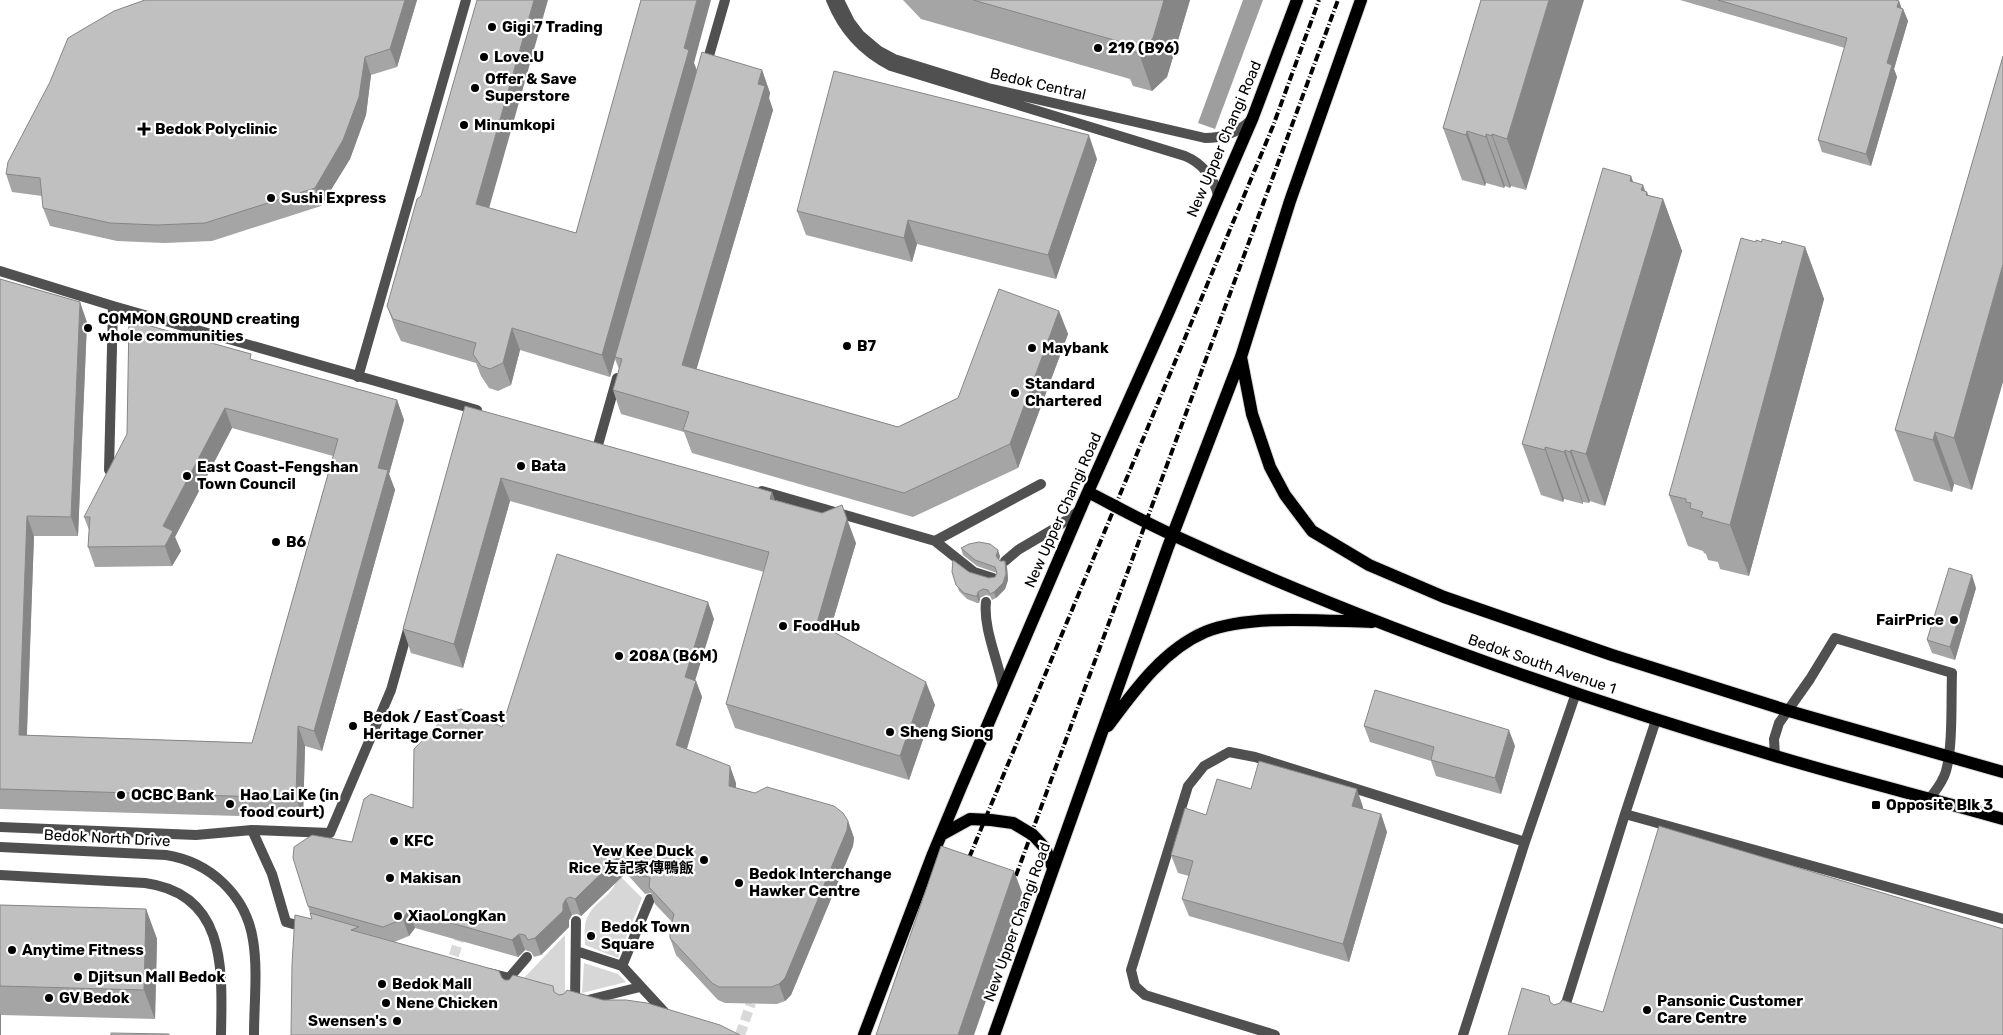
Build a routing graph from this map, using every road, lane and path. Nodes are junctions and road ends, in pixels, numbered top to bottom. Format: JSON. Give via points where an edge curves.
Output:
{"nodes":[{"id":1,"x":466,"y":0,"type":"edge"},
{"id":2,"x":725,"y":0,"type":"edge"},
{"id":3,"x":832,"y":0,"type":"edge"},
{"id":4,"x":839,"y":0,"type":"edge"},
{"id":5,"x":1297,"y":0,"type":"edge"},
{"id":6,"x":1360,"y":0,"type":"edge"},
{"id":7,"x":704,"y":75,"type":"edge"},
{"id":8,"x":1253,"y":117,"type":"junction"},
{"id":9,"x":1218,"y":195,"type":"junction"},
{"id":10,"x":0,"y":271,"type":"edge"},
{"id":11,"x":113,"y":306,"type":"junction"},
{"id":12,"x":1241,"y":357,"type":"junction"},
{"id":13,"x":620,"y":368,"type":"edge"},
{"id":14,"x":358,"y":377,"type":"junction"},
{"id":15,"x":490,"y":414,"type":"edge"},
{"id":16,"x":598,"y":445,"type":"edge"},
{"id":17,"x":109,"y":470,"type":"edge"},
{"id":18,"x":1041,"y":484,"type":"dead end"},
{"id":19,"x":748,"y":487,"type":"edge"},
{"id":20,"x":1088,"y":492,"type":"junction"},
{"id":21,"x":1080,"y":509,"type":"junction"},
{"id":22,"x":1173,"y":535,"type":"junction"},
{"id":23,"x":935,"y":541,"type":"junction"},
{"id":24,"x":1005,"y":561,"type":"edge"},
{"id":25,"x":993,"y":578,"type":"edge"},
{"id":26,"x":986,"y":602,"type":"dead end"},
{"id":27,"x":412,"y":616,"type":"edge"},
{"id":28,"x":1379,"y":623,"type":"junction"},
{"id":29,"x":1003,"y":687,"type":"junction"},
{"id":30,"x":1576,"y":694,"type":"junction"},
{"id":31,"x":1789,"y":711,"type":"junction"},
{"id":32,"x":1656,"y":720,"type":"junction"},
{"id":33,"x":1098,"y":741,"type":"junction"},
{"id":34,"x":1949,"y":755,"type":"junction"},
{"id":35,"x":1775,"y":756,"type":"junction"},
{"id":36,"x":2003,"y":772,"type":"edge"},
{"id":37,"x":1930,"y":798,"type":"junction"},
{"id":38,"x":1625,"y":814,"type":"junction"},
{"id":39,"x":2003,"y":819,"type":"edge"},
{"id":40,"x":0,"y":827,"type":"edge"},
{"id":41,"x":252,"y":830,"type":"junction"},
{"id":42,"x":941,"y":835,"type":"junction"},
{"id":43,"x":1525,"y":842,"type":"junction"},
{"id":44,"x":0,"y":847,"type":"edge"},
{"id":45,"x":1053,"y":868,"type":"junction"},
{"id":46,"x":0,"y":875,"type":"edge"},
{"id":47,"x":650,"y":899,"type":"edge"},
{"id":48,"x":2003,"y":919,"type":"edge"},
{"id":49,"x":576,"y":921,"type":"dead end"},
{"id":50,"x":315,"y":930,"type":"edge"},
{"id":51,"x":576,"y":951,"type":"junction"},
{"id":52,"x":527,"y":958,"type":"dead end"},
{"id":53,"x":622,"y":966,"type":"junction"},
{"id":54,"x":476,"y":969,"type":"edge"},
{"id":55,"x":509,"y":978,"type":"junction"},
{"id":56,"x":640,"y":986,"type":"junction"},
{"id":57,"x":514,"y":992,"type":"edge"},
{"id":58,"x":575,"y":1004,"type":"junction"},
{"id":59,"x":569,"y":1014,"type":"edge"},
{"id":60,"x":1562,"y":1016,"type":"edge"},
{"id":61,"x":680,"y":1022,"type":"edge"},
{"id":62,"x":221,"y":1035,"type":"edge"},
{"id":63,"x":254,"y":1035,"type":"edge"},
{"id":64,"x":864,"y":1035,"type":"edge"},
{"id":65,"x":994,"y":1035,"type":"edge"},
{"id":66,"x":1275,"y":1035,"type":"edge"},
{"id":67,"x":1463,"y":1035,"type":"edge"}],
"edges":[{"from":1,"to":14,"type":"street"},
{"from":2,"to":7,"type":"street"},
{"from":3,"to":9,"type":"street","name":"Bedok Central","via":[[854,40],[883,62],[900,70],[1185,156],[1204,168]]},
{"from":4,"to":8,"type":"street","name":"Bedok Central","via":[[854,28],[879,51],[894,59],[988,88],[1205,138],[1232,133]]},
{"from":5,"to":8,"type":"main road","name":"New Upper Changi Road"},
{"from":6,"to":12,"type":"main road","name":"New Upper Changi Road","via":[[1290,201]]},
{"from":8,"to":9,"type":"main road","name":"New Upper Changi Road"},
{"from":9,"to":20,"type":"main road","name":"New Upper Changi Road"},
{"from":10,"to":11,"type":"street"},
{"from":11,"to":14,"type":"street"},
{"from":11,"to":17,"type":"street"},
{"from":12,"to":22,"type":"main road","name":"New Upper Changi Road"},
{"from":12,"to":31,"type":"main road","name":"Bedok South Avenue 1","via":[[1252,414],[1270,467],[1285,495],[1312,530],[1369,565],[1444,597]]},
{"from":13,"to":16,"type":"street"},
{"from":14,"to":15,"type":"street","via":[[470,414]]},
{"from":18,"to":23,"type":"street"},
{"from":19,"to":23,"type":"street"},
{"from":20,"to":21,"type":"main road","name":"New Upper Changi Road"},
{"from":20,"to":22,"type":"main road","name":"Bedok South Avenue 1"},
{"from":21,"to":24,"type":"street"},
{"from":21,"to":29,"type":"main road","name":"New Upper Changi Road"},
{"from":22,"to":28,"type":"main road","name":"Bedok South Avenue 1"},
{"from":22,"to":33,"type":"main road","name":"New Upper Changi Road"},
{"from":23,"to":25,"type":"street","via":[[974,572]]},
{"from":26,"to":29,"type":"street","via":[[987,628]]},
{"from":27,"to":41,"type":"street","via":[[391,690],[330,833]]},
{"from":28,"to":30,"type":"main road","name":"Bedok South Avenue 1"},
{"from":28,"to":33,"type":"main road","via":[[1245,622],[1206,632],[1180,646],[1136,687]]},
{"from":29,"to":42,"type":"main road","name":"New Upper Changi Road"},
{"from":30,"to":32,"type":"main road","name":"Bedok South Avenue 1"},
{"from":30,"to":43,"type":"street"},
{"from":31,"to":34,"type":"main road","name":"Bedok South Avenue 1"},
{"from":31,"to":34,"type":"street","via":[[1835,638],[1952,674]]},
{"from":31,"to":35,"type":"street","via":[[1779,723],[1774,739]]},
{"from":32,"to":35,"type":"main road","name":"Bedok South Avenue 1"},
{"from":32,"to":38,"type":"street"},
{"from":33,"to":45,"type":"main road","name":"New Upper Changi Road"},
{"from":34,"to":36,"type":"main road","name":"Bedok South Avenue 1"},
{"from":34,"to":37,"type":"street","via":[[1941,783]]},
{"from":35,"to":37,"type":"main road","name":"Bedok South Avenue 1"},
{"from":37,"to":39,"type":"main road","name":"Bedok South Avenue 1"},
{"from":38,"to":48,"type":"street"},
{"from":38,"to":60,"type":"street"},
{"from":40,"to":41,"type":"street","via":[[196,835]]},
{"from":41,"to":50,"type":"street","via":[[272,874],[286,922]]},
{"from":42,"to":45,"type":"main road","via":[[970,819],[1013,823],[1045,848]]},
{"from":42,"to":64,"type":"main road","name":"New Upper Changi Road"},
{"from":43,"to":66,"type":"street","via":[[1254,757],[1229,752],[1204,766],[1188,786],[1131,970],[1135,986],[1145,995]]},
{"from":43,"to":67,"type":"street"},
{"from":44,"to":63,"type":"street","name":"Bedok North Drive","via":[[166,855],[190,861],[212,873],[240,904],[252,934],[255,959]]},
{"from":45,"to":65,"type":"main road","name":"New Upper Changi Road"},
{"from":46,"to":62,"type":"street","via":[[145,883],[184,897],[204,916],[216,941],[222,987]]},
{"from":47,"to":53,"type":"street"},
{"from":49,"to":51,"type":"street"},
{"from":51,"to":53,"type":"street"},
{"from":51,"to":58,"type":"street"},
{"from":52,"to":55,"type":"street"},
{"from":53,"to":56,"type":"street"},
{"from":54,"to":55,"type":"street"},
{"from":55,"to":57,"type":"street"},
{"from":56,"to":58,"type":"street"},
{"from":56,"to":61,"type":"street","via":[[672,1020]]},
{"from":58,"to":59,"type":"street"}]}
